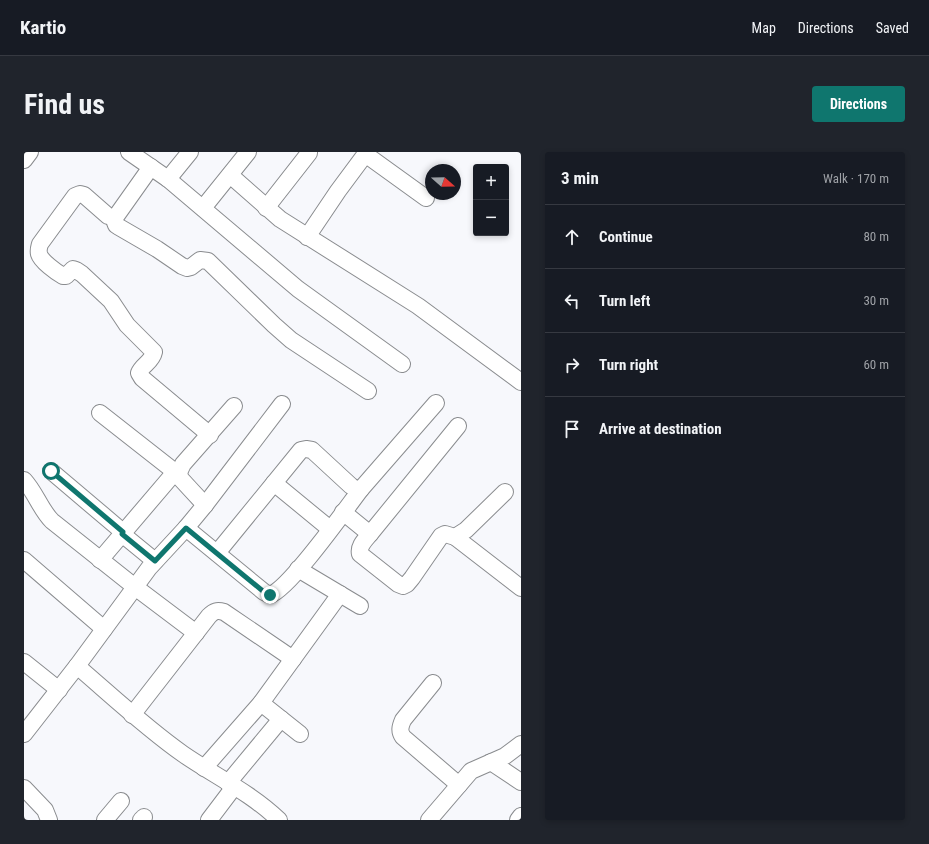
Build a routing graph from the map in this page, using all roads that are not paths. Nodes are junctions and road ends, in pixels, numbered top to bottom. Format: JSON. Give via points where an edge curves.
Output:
{"nodes":[{"id":1,"x":30,"y":152,"type":"edge"},
{"id":2,"x":190,"y":152,"type":"edge"},
{"id":3,"x":248,"y":152,"type":"edge"},
{"id":4,"x":132,"y":153,"type":"edge"},
{"id":5,"x":309,"y":153,"type":"edge"},
{"id":6,"x":366,"y":153,"type":"edge"},
{"id":7,"x":24,"y":160,"type":"edge"},
{"id":8,"x":151,"y":167,"type":"junction"},
{"id":9,"x":230,"y":174,"type":"junction"},
{"id":10,"x":168,"y":179,"type":"junction"},
{"id":11,"x":425,"y":197,"type":"edge"},
{"id":12,"x":202,"y":208,"type":"junction"},
{"id":13,"x":266,"y":208,"type":"junction"},
{"id":14,"x":113,"y":217,"type":"junction"},
{"id":15,"x":307,"y":237,"type":"junction"},
{"id":16,"x":402,"y":364,"type":"dead end"},
{"id":17,"x":521,"y":382,"type":"edge"},
{"id":18,"x":368,"y":391,"type":"dead end"},
{"id":19,"x":436,"y":403,"type":"dead end"},
{"id":20,"x":282,"y":404,"type":"dead end"},
{"id":21,"x":234,"y":406,"type":"dead end"},
{"id":22,"x":100,"y":413,"type":"dead end"},
{"id":23,"x":458,"y":426,"type":"dead end"},
{"id":24,"x":210,"y":435,"type":"junction"},
{"id":25,"x":51,"y":471,"type":"dead end"},
{"id":26,"x":177,"y":473,"type":"junction"},
{"id":27,"x":24,"y":480,"type":"edge"},
{"id":28,"x":274,"y":482,"type":"junction"},
{"id":29,"x":361,"y":489,"type":"junction"},
{"id":30,"x":505,"y":492,"type":"dead end"},
{"id":31,"x":205,"y":505,"type":"junction"},
{"id":32,"x":343,"y":512,"type":"junction"},
{"id":33,"x":186,"y":528,"type":"junction"},
{"id":34,"x":330,"y":529,"type":"junction"},
{"id":35,"x":123,"y":533,"type":"junction"},
{"id":36,"x":370,"y":534,"type":"junction"},
{"id":37,"x":455,"y":537,"type":"junction"},
{"id":38,"x":217,"y":553,"type":"junction"},
{"id":39,"x":24,"y":560,"type":"edge"},
{"id":40,"x":100,"y":560,"type":"junction"},
{"id":41,"x":155,"y":561,"type":"junction"},
{"id":42,"x":298,"y":569,"type":"junction"},
{"id":43,"x":135,"y":587,"type":"junction"},
{"id":44,"x":521,"y":588,"type":"edge"},
{"id":45,"x":340,"y":594,"type":"junction"},
{"id":46,"x":360,"y":606,"type":"dead end"},
{"id":47,"x":104,"y":629,"type":"junction"},
{"id":48,"x":196,"y":633,"type":"junction"},
{"id":49,"x":293,"y":659,"type":"junction"},
{"id":50,"x":24,"y":662,"type":"edge"},
{"id":51,"x":77,"y":666,"type":"junction"},
{"id":52,"x":433,"y":683,"type":"dead end"},
{"id":53,"x":59,"y":690,"type":"junction"},
{"id":54,"x":261,"y":704,"type":"junction"},
{"id":55,"x":132,"y":715,"type":"junction"},
{"id":56,"x":281,"y":719,"type":"junction"},
{"id":57,"x":24,"y":734,"type":"edge"},
{"id":58,"x":300,"y":734,"type":"dead end"},
{"id":59,"x":521,"y":744,"type":"edge"},
{"id":60,"x":491,"y":762,"type":"junction"},
{"id":61,"x":204,"y":768,"type":"junction"},
{"id":62,"x":521,"y":782,"type":"edge"},
{"id":63,"x":231,"y":785,"type":"junction"},
{"id":64,"x":459,"y":785,"type":"junction"},
{"id":65,"x":24,"y":788,"type":"edge"},
{"id":66,"x":120,"y":801,"type":"dead end"},
{"id":67,"x":521,"y":816,"type":"edge"},
{"id":68,"x":270,"y":817,"type":"edge"},
{"id":69,"x":49,"y":820,"type":"edge"},
{"id":70,"x":105,"y":820,"type":"edge"},
{"id":71,"x":209,"y":820,"type":"edge"},
{"id":72,"x":429,"y":820,"type":"edge"},
{"id":73,"x":518,"y":820,"type":"edge"}],
"edges":[{"from":1,"to":7,"type":"street"},
{"from":2,"to":10,"type":"street"},
{"from":3,"to":9,"type":"street"},
{"from":4,"to":8,"type":"street"},
{"from":5,"to":13,"type":"street"},
{"from":6,"to":11,"type":"street"},
{"from":6,"to":15,"type":"street"},
{"from":8,"to":10,"type":"street"},
{"from":8,"to":14,"type":"street"},
{"from":9,"to":12,"type":"street"},
{"from":9,"to":13,"type":"street"},
{"from":10,"to":12,"type":"street"},
{"from":12,"to":16,"type":"street","via":[[298,289]]},
{"from":13,"to":15,"type":"street"},
{"from":14,"to":18,"type":"street","via":[[119,228],[182,266],[187,268],[200,260],[208,262],[291,340]]},
{"from":14,"to":24,"type":"street","via":[[108,216],[84,195],[75,196],[40,244],[39,255],[62,276],[66,276],[73,269],[76,270],[108,298],[126,325],[154,352],[151,360],[139,374]]},
{"from":15,"to":17,"type":"street","via":[[418,306]]},
{"from":19,"to":29,"type":"street"},
{"from":20,"to":31,"type":"street"},
{"from":21,"to":24,"type":"street"},
{"from":22,"to":26,"type":"street"},
{"from":23,"to":36,"type":"street"},
{"from":24,"to":26,"type":"street"},
{"from":25,"to":35,"type":"street"},
{"from":26,"to":31,"type":"street"},
{"from":26,"to":35,"type":"street"},
{"from":27,"to":40,"type":"street","via":[[45,514]]},
{"from":28,"to":29,"type":"street","via":[[301,450],[306,449],[312,450],[351,486]]},
{"from":28,"to":34,"type":"street"},
{"from":28,"to":38,"type":"street"},
{"from":29,"to":32,"type":"street"},
{"from":30,"to":37,"type":"street","via":[[466,530]]},
{"from":31,"to":33,"type":"street"},
{"from":32,"to":34,"type":"street"},
{"from":32,"to":36,"type":"street"},
{"from":33,"to":38,"type":"street"},
{"from":33,"to":41,"type":"street"},
{"from":34,"to":42,"type":"street"},
{"from":35,"to":40,"type":"street"},
{"from":35,"to":41,"type":"street"},
{"from":36,"to":37,"type":"street","via":[[361,545],[360,554],[403,586],[412,578],[441,536],[445,534]]},
{"from":37,"to":44,"type":"street"},
{"from":38,"to":42,"type":"street","via":[[270,595],[275,594]]},
{"from":39,"to":47,"type":"street"},
{"from":40,"to":43,"type":"street"},
{"from":41,"to":43,"type":"street"},
{"from":42,"to":45,"type":"street"},
{"from":43,"to":47,"type":"street"},
{"from":43,"to":48,"type":"street"},
{"from":45,"to":46,"type":"street"},
{"from":45,"to":49,"type":"street"},
{"from":47,"to":51,"type":"street"},
{"from":48,"to":49,"type":"street","via":[[214,611],[219,610]]},
{"from":48,"to":55,"type":"street"},
{"from":49,"to":54,"type":"street"},
{"from":50,"to":53,"type":"street"},
{"from":51,"to":53,"type":"street"},
{"from":51,"to":55,"type":"street"},
{"from":52,"to":64,"type":"street","via":[[402,720],[400,733]]},
{"from":53,"to":57,"type":"street"},
{"from":54,"to":56,"type":"street"},
{"from":54,"to":61,"type":"street"},
{"from":55,"to":61,"type":"street"},
{"from":56,"to":58,"type":"street"},
{"from":56,"to":63,"type":"street"},
{"from":59,"to":60,"type":"street","via":[[505,756]]},
{"from":60,"to":62,"type":"street"},
{"from":60,"to":64,"type":"street","via":[[471,771]]},
{"from":61,"to":63,"type":"street"},
{"from":63,"to":68,"type":"street"},
{"from":63,"to":71,"type":"street"},
{"from":64,"to":72,"type":"street"},
{"from":65,"to":69,"type":"street","via":[[45,810]]},
{"from":66,"to":70,"type":"street"},
{"from":67,"to":73,"type":"street"}]}
